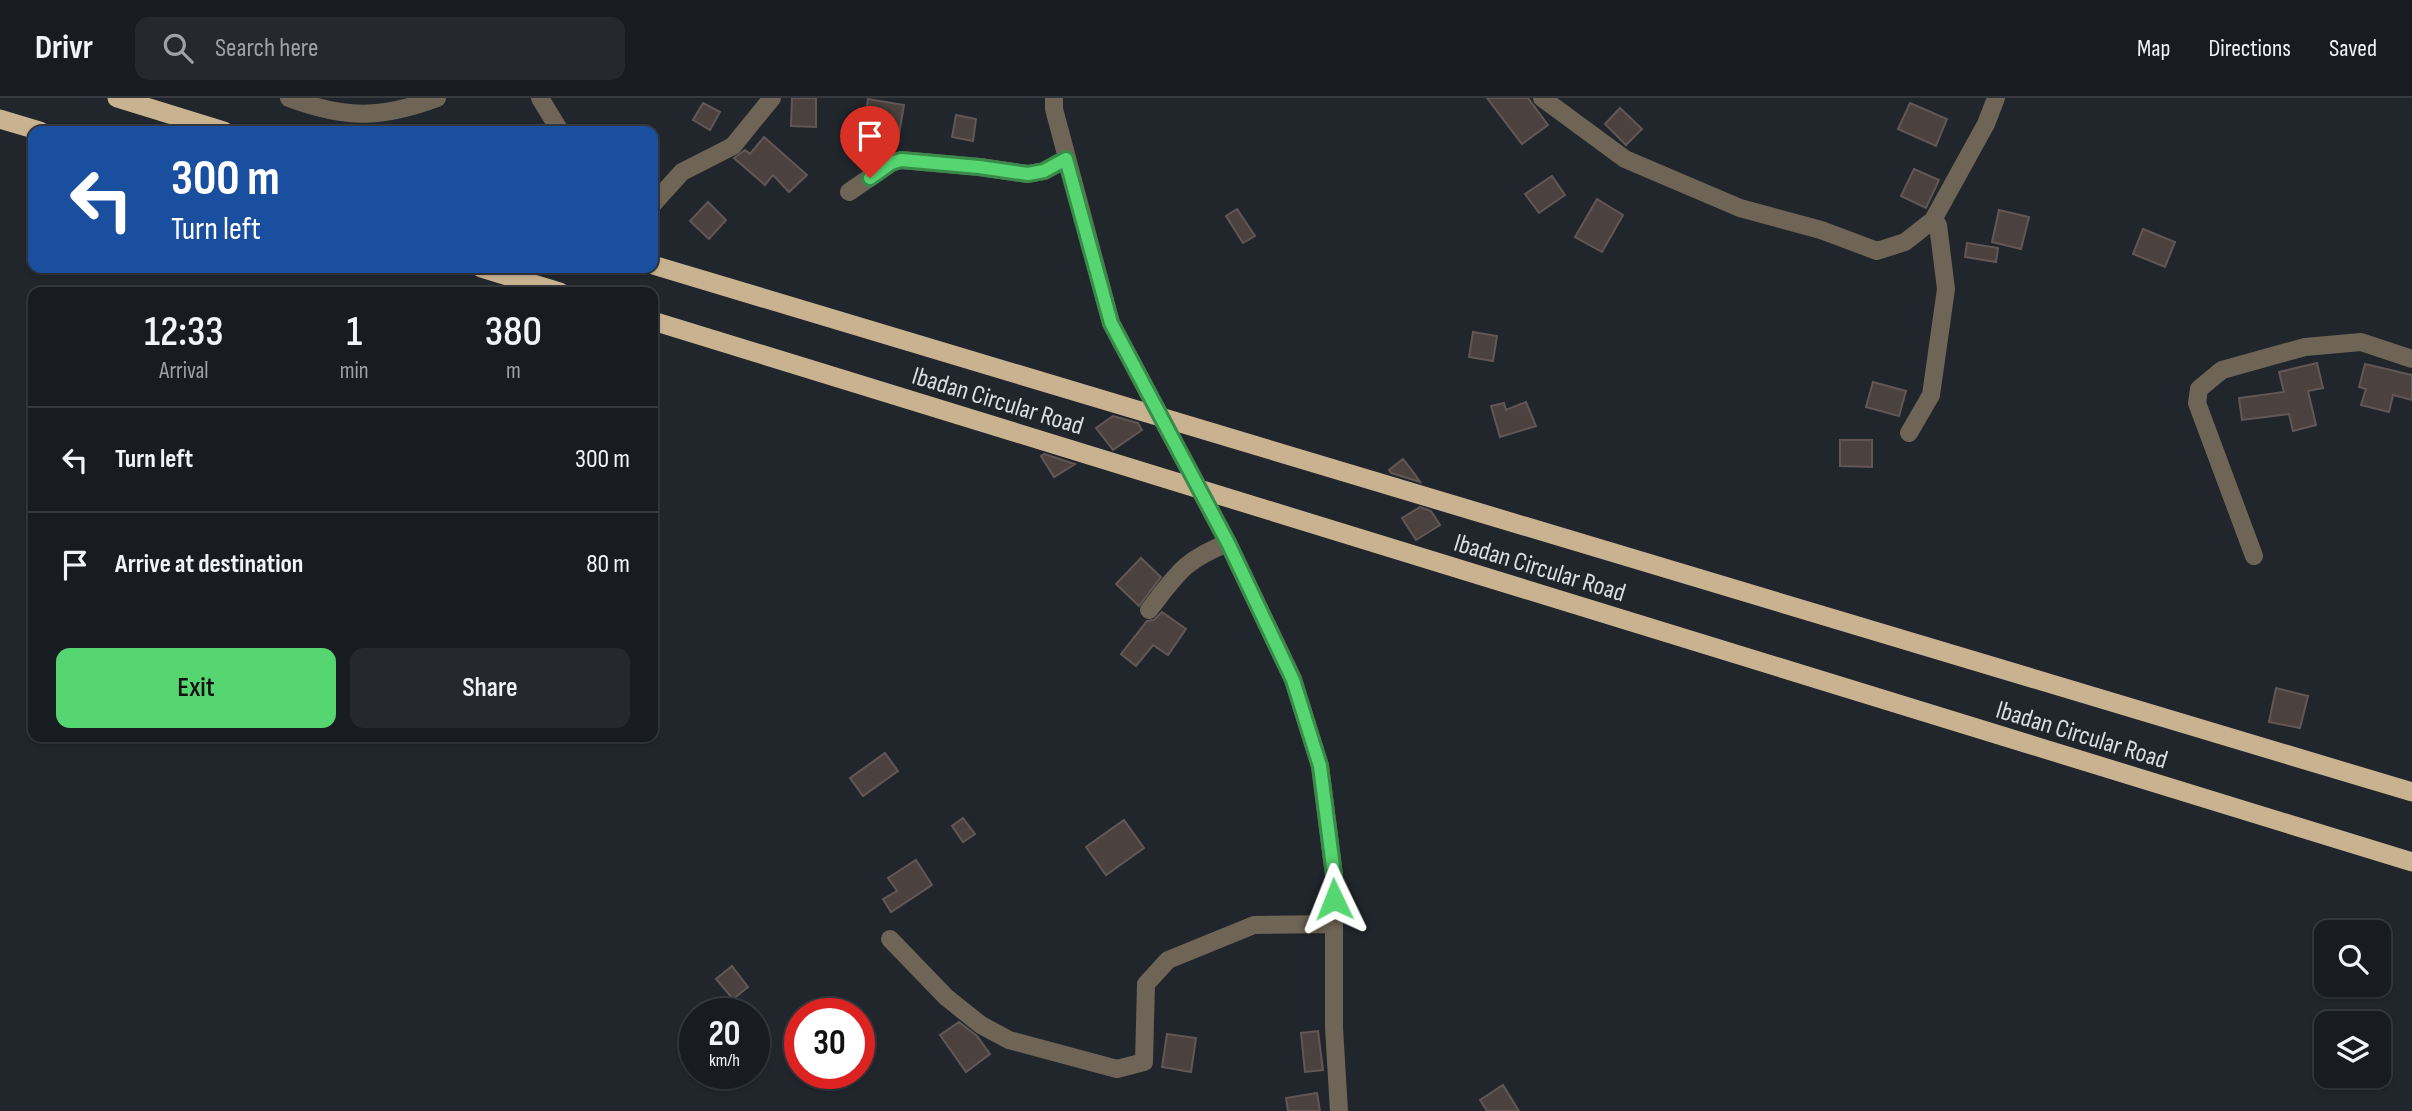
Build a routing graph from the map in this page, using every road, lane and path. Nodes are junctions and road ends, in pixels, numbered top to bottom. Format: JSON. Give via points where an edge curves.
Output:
{"nodes":[{"id":1,"x":117,"y":98,"type":"edge"},
{"id":2,"x":289,"y":98,"type":"edge"},
{"id":3,"x":437,"y":98,"type":"edge"},
{"id":4,"x":540,"y":98,"type":"edge"},
{"id":5,"x":772,"y":98,"type":"edge"},
{"id":6,"x":1054,"y":98,"type":"edge"},
{"id":7,"x":1542,"y":98,"type":"edge"},
{"id":8,"x":1996,"y":98,"type":"edge"},
{"id":9,"x":0,"y":119,"type":"edge"},
{"id":10,"x":208,"y":126,"type":"edge"},
{"id":11,"x":557,"y":126,"type":"edge"},
{"id":12,"x":28,"y":127,"type":"edge"},
{"id":13,"x":1066,"y":159,"type":"junction"},
{"id":14,"x":849,"y":192,"type":"dead end"},
{"id":15,"x":658,"y":198,"type":"edge"},
{"id":16,"x":1933,"y":220,"type":"junction"},
{"id":17,"x":658,"y":266,"type":"edge"},
{"id":18,"x":497,"y":273,"type":"edge"},
{"id":19,"x":544,"y":287,"type":"edge"},
{"id":20,"x":658,"y":323,"type":"edge"},
{"id":21,"x":2412,"y":359,"type":"edge"},
{"id":22,"x":1909,"y":433,"type":"dead end"},
{"id":23,"x":1228,"y":543,"type":"junction"},
{"id":24,"x":2254,"y":556,"type":"dead end"},
{"id":25,"x":1149,"y":610,"type":"dead end"},
{"id":26,"x":2412,"y":792,"type":"edge"},
{"id":27,"x":2412,"y":862,"type":"edge"},
{"id":28,"x":1334,"y":924,"type":"junction"},
{"id":29,"x":890,"y":939,"type":"dead end"},
{"id":30,"x":1339,"y":1111,"type":"edge"}],
"edges":[{"from":1,"to":10,"type":"highway"},
{"from":2,"to":3,"type":"street","via":[[345,113],[374,115]]},
{"from":4,"to":11,"type":"street"},
{"from":5,"to":15,"type":"street","via":[[733,146],[682,172]]},
{"from":6,"to":13,"type":"street"},
{"from":7,"to":16,"type":"street","via":[[1625,159],[1740,208],[1877,251],[1905,242]]},
{"from":8,"to":16,"type":"street"},
{"from":9,"to":12,"type":"highway"},
{"from":13,"to":14,"type":"street","via":[[1028,174],[901,160]]},
{"from":13,"to":23,"type":"street","via":[[1111,323]]},
{"from":16,"to":22,"type":"street","via":[[1938,225],[1946,289],[1931,395]]},
{"from":17,"to":26,"type":"highway","name":"Ibadan Circular Road"},
{"from":18,"to":19,"type":"highway"},
{"from":20,"to":27,"type":"highway","name":"Ibadan Circular Road"},
{"from":21,"to":24,"type":"street","via":[[2361,342],[2305,348],[2222,370],[2199,389],[2197,403]]},
{"from":23,"to":25,"type":"street","via":[[1181,568]]},
{"from":23,"to":28,"type":"street","via":[[1293,680],[1320,766],[1334,875]]},
{"from":28,"to":29,"type":"street","via":[[1254,925],[1168,960],[1146,984],[1144,1062],[1117,1069],[1010,1040],[981,1025],[946,997]]},
{"from":28,"to":30,"type":"street"}]}
